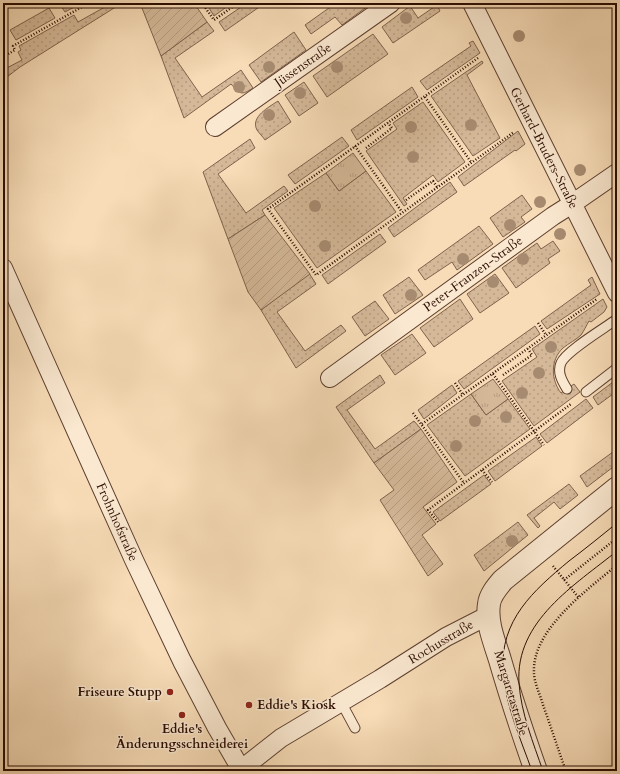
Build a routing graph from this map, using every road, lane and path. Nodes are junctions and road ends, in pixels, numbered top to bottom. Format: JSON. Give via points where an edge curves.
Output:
{"nodes":[{"id":1,"x":90,"y":3,"type":"edge"},
{"id":2,"x":202,"y":3,"type":"edge"},
{"id":3,"x":238,"y":3,"type":"edge"},
{"id":4,"x":391,"y":3,"type":"edge"},
{"id":5,"x":472,"y":3,"type":"edge"},
{"id":6,"x":494,"y":48,"type":"junction"},
{"id":7,"x":3,"y":57,"type":"edge"},
{"id":8,"x":425,"y":96,"type":"junction"},
{"id":9,"x":530,"y":121,"type":"junction"},
{"id":10,"x":388,"y":123,"type":"junction"},
{"id":11,"x":215,"y":127,"type":"dead end"},
{"id":12,"x":355,"y":146,"type":"junction"},
{"id":13,"x":366,"y":148,"type":"dead end"},
{"id":14,"x":471,"y":162,"type":"junction"},
{"id":15,"x":617,"y":173,"type":"edge"},
{"id":16,"x":437,"y":187,"type":"junction"},
{"id":17,"x":406,"y":200,"type":"dead end"},
{"id":18,"x":572,"y":204,"type":"junction"},
{"id":19,"x":402,"y":212,"type":"junction"},
{"id":20,"x":3,"y":268,"type":"edge"},
{"id":21,"x":615,"y":290,"type":"edge"},
{"id":22,"x":617,"y":319,"type":"edge"},
{"id":23,"x":538,"y":323,"type":"dead end"},
{"id":24,"x":546,"y":335,"type":"junction"},
{"id":25,"x":528,"y":348,"type":"junction"},
{"id":26,"x":617,"y":368,"type":"edge"},
{"id":27,"x":493,"y":374,"type":"junction"},
{"id":28,"x":503,"y":375,"type":"dead end"},
{"id":29,"x":330,"y":378,"type":"dead end"},
{"id":30,"x":455,"y":383,"type":"dead end"},
{"id":31,"x":567,"y":389,"type":"dead end"},
{"id":32,"x":586,"y":392,"type":"joint"},
{"id":33,"x":463,"y":395,"type":"junction"},
{"id":34,"x":414,"y":413,"type":"dead end"},
{"id":35,"x":422,"y":424,"type":"junction"},
{"id":36,"x":534,"y":431,"type":"junction"},
{"id":37,"x":544,"y":444,"type":"dead end"},
{"id":38,"x":482,"y":470,"type":"junction"},
{"id":39,"x":492,"y":482,"type":"dead end"},
{"id":40,"x":464,"y":483,"type":"junction"},
{"id":41,"x":617,"y":488,"type":"edge"},
{"id":42,"x":438,"y":522,"type":"dead end"},
{"id":43,"x":617,"y":538,"type":"edge"},
{"id":44,"x":551,"y":564,"type":"dead end"},
{"id":45,"x":617,"y":565,"type":"edge"},
{"id":46,"x":564,"y":580,"type":"junction"},
{"id":47,"x":579,"y":598,"type":"junction"},
{"id":48,"x":489,"y":615,"type":"junction"},
{"id":49,"x":341,"y":702,"type":"junction"},
{"id":50,"x":355,"y":728,"type":"dead end"},
{"id":51,"x":241,"y":770,"type":"edge"},
{"id":52,"x":536,"y":771,"type":"edge"},
{"id":53,"x":566,"y":771,"type":"edge"}],
"edges":[{"from":1,"to":7,"type":"path","via":[[13,46],[15,50]]},
{"from":2,"to":3,"type":"path","via":[[214,20]]},
{"from":4,"to":11,"type":"street","name":"Jüssenstraße"},
{"from":5,"to":6,"type":"street","name":"Gerhard-Bruders-Straße"},
{"from":6,"to":8,"type":"path"},
{"from":6,"to":9,"type":"street","name":"Gerhard-Bruders-Straße"},
{"from":8,"to":10,"type":"path"},
{"from":8,"to":14,"type":"path"},
{"from":9,"to":14,"type":"path"},
{"from":9,"to":18,"type":"street","name":"Gerhard-Bruders-Straße"},
{"from":10,"to":12,"type":"path"},
{"from":10,"to":13,"type":"path","via":[[392,128]]},
{"from":12,"to":19,"type":"path"},
{"from":12,"to":19,"type":"path","via":[[268,209],[316,275]]},
{"from":14,"to":16,"type":"path"},
{"from":15,"to":18,"type":"street","name":"Peter-Franzen-Straße"},
{"from":16,"to":17,"type":"path","via":[[433,181]]},
{"from":16,"to":19,"type":"path"},
{"from":18,"to":21,"type":"street","name":"Gerhard-Bruders-Straße"},
{"from":18,"to":29,"type":"street","name":"Peter-Franzen-Straße"},
{"from":20,"to":51,"type":"street","name":"Frohnhofstraße","via":[[134,560],[214,722]]},
{"from":21,"to":24,"type":"path"},
{"from":22,"to":31,"type":"lane","via":[[568,354],[561,363],[560,373]]},
{"from":23,"to":24,"type":"path"},
{"from":24,"to":25,"type":"path"},
{"from":25,"to":27,"type":"path"},
{"from":25,"to":28,"type":"path","via":[[532,355]]},
{"from":26,"to":32,"type":"lane"},
{"from":27,"to":33,"type":"path"},
{"from":27,"to":36,"type":"path"},
{"from":30,"to":33,"type":"path"},
{"from":32,"to":36,"type":"path"},
{"from":33,"to":35,"type":"path"},
{"from":34,"to":35,"type":"path"},
{"from":35,"to":40,"type":"path"},
{"from":36,"to":37,"type":"path"},
{"from":36,"to":38,"type":"path"},
{"from":38,"to":39,"type":"path"},
{"from":38,"to":40,"type":"path"},
{"from":40,"to":42,"type":"path","via":[[428,510]]},
{"from":41,"to":48,"type":"street","name":"Rochusstraße","via":[[503,580],[494,590],[489,603]]},
{"from":43,"to":46,"type":"path"},
{"from":44,"to":46,"type":"path"},
{"from":45,"to":47,"type":"path"},
{"from":46,"to":47,"type":"path"},
{"from":47,"to":53,"type":"path","via":[[555,620],[546,634],[536,656],[534,670],[536,683]]},
{"from":48,"to":49,"type":"street","name":"Rochusstraße","via":[[446,637]]},
{"from":48,"to":52,"type":"street","name":"Margaretastraße","via":[[508,687]]},
{"from":49,"to":50,"type":"lane"},
{"from":49,"to":51,"type":"street","name":"Rochusstraße","via":[[280,738]]}]}
